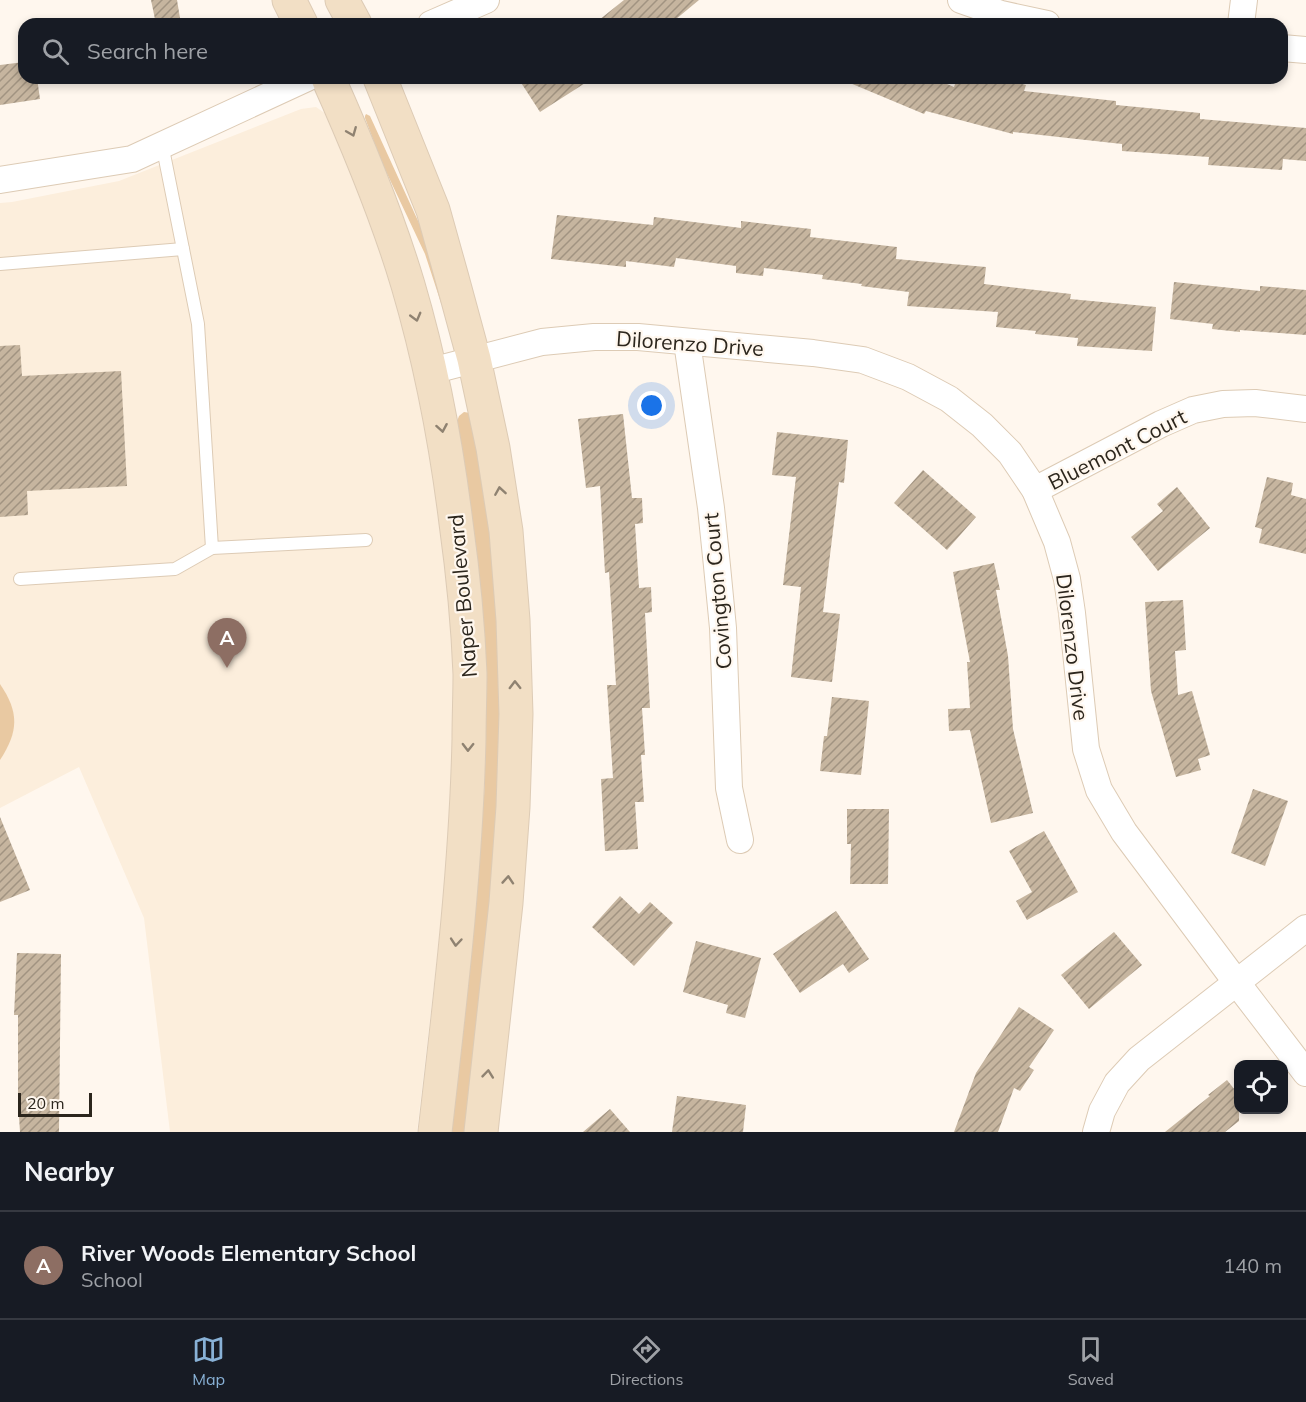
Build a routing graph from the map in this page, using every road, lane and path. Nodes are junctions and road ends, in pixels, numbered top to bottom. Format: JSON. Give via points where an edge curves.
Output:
{"nodes":[{"id":1,"x":289,"y":0,"type":"edge"},
{"id":2,"x":342,"y":0,"type":"edge"},
{"id":3,"x":486,"y":0,"type":"edge"},
{"id":4,"x":961,"y":0,"type":"edge"},
{"id":5,"x":1244,"y":0,"type":"edge"},
{"id":6,"x":298,"y":18,"type":"edge"},
{"id":7,"x":352,"y":18,"type":"edge"},
{"id":8,"x":445,"y":18,"type":"edge"},
{"id":9,"x":1019,"y":18,"type":"edge"},
{"id":10,"x":1242,"y":18,"type":"edge"},
{"id":11,"x":1288,"y":48,"type":"edge"},
{"id":12,"x":1306,"y":50,"type":"edge"},
{"id":13,"x":294,"y":84,"type":"edge"},
{"id":14,"x":331,"y":84,"type":"edge"},
{"id":15,"x":382,"y":84,"type":"edge"},
{"id":16,"x":162,"y":144,"type":"junction"},
{"id":17,"x":0,"y":180,"type":"edge"},
{"id":18,"x":183,"y":249,"type":"junction"},
{"id":19,"x":0,"y":264,"type":"edge"},
{"id":20,"x":687,"y":342,"type":"junction"},
{"id":21,"x":474,"y":360,"type":"junction"},
{"id":22,"x":431,"y":371,"type":"junction"},
{"id":23,"x":1306,"y":409,"type":"edge"},
{"id":24,"x":1035,"y":490,"type":"junction"},
{"id":25,"x":366,"y":540,"type":"dead end"},
{"id":26,"x":212,"y":548,"type":"junction"},
{"id":27,"x":20,"y":579,"type":"dead end"},
{"id":28,"x":740,"y":840,"type":"dead end"},
{"id":29,"x":1306,"y":928,"type":"edge"},
{"id":30,"x":1237,"y":983,"type":"junction"},
{"id":31,"x":1306,"y":1073,"type":"edge"},
{"id":32,"x":435,"y":1132,"type":"edge"},
{"id":33,"x":481,"y":1132,"type":"edge"},
{"id":34,"x":1096,"y":1132,"type":"edge"}],
"edges":[{"from":1,"to":6,"type":"main road"},
{"from":2,"to":7,"type":"main road"},
{"from":3,"to":8,"type":"street"},
{"from":4,"to":9,"type":"street"},
{"from":5,"to":10,"type":"street"},
{"from":11,"to":12,"type":"street"},
{"from":13,"to":16,"type":"street"},
{"from":14,"to":22,"type":"main road","name":"Naper Boulevard","one_way":true,"via":[[382,208]]},
{"from":15,"to":21,"type":"main road","via":[[433,210]]},
{"from":16,"to":17,"type":"street","via":[[132,159]]},
{"from":16,"to":18,"type":"lane"},
{"from":18,"to":19,"type":"lane"},
{"from":18,"to":26,"type":"lane","via":[[198,324]]},
{"from":20,"to":21,"type":"street","name":"Dilorenzo Drive","via":[[594,337],[542,342]]},
{"from":20,"to":24,"type":"street","name":"Dilorenzo Drive","via":[[863,360],[908,377],[949,399],[982,425],[1010,453]]},
{"from":20,"to":28,"type":"street","name":"Covington Court","via":[[711,508],[723,628],[729,788]]},
{"from":21,"to":22,"type":"street","name":"Dilorenzo Drive"},
{"from":33,"to":21,"type":"main road","one_way":true,"via":[[506,903],[516,714],[506,531]]},
{"from":22,"to":32,"type":"main road","name":"Naper Boulevard","one_way":true,"via":[[462,563],[470,675],[465,850]]},
{"from":23,"to":24,"type":"street","name":"Bluemont Court","via":[[1255,403],[1193,410]]},
{"from":24,"to":30,"type":"street","name":"Dilorenzo Drive","via":[[1057,542],[1067,579],[1086,749],[1099,790],[1124,832]]},
{"from":25,"to":26,"type":"lane"},
{"from":26,"to":27,"type":"lane","via":[[175,569]]},
{"from":29,"to":30,"type":"street"},
{"from":30,"to":31,"type":"street","name":"Dilorenzo Drive"},
{"from":30,"to":34,"type":"street","via":[[1139,1059],[1117,1083]]}]}
